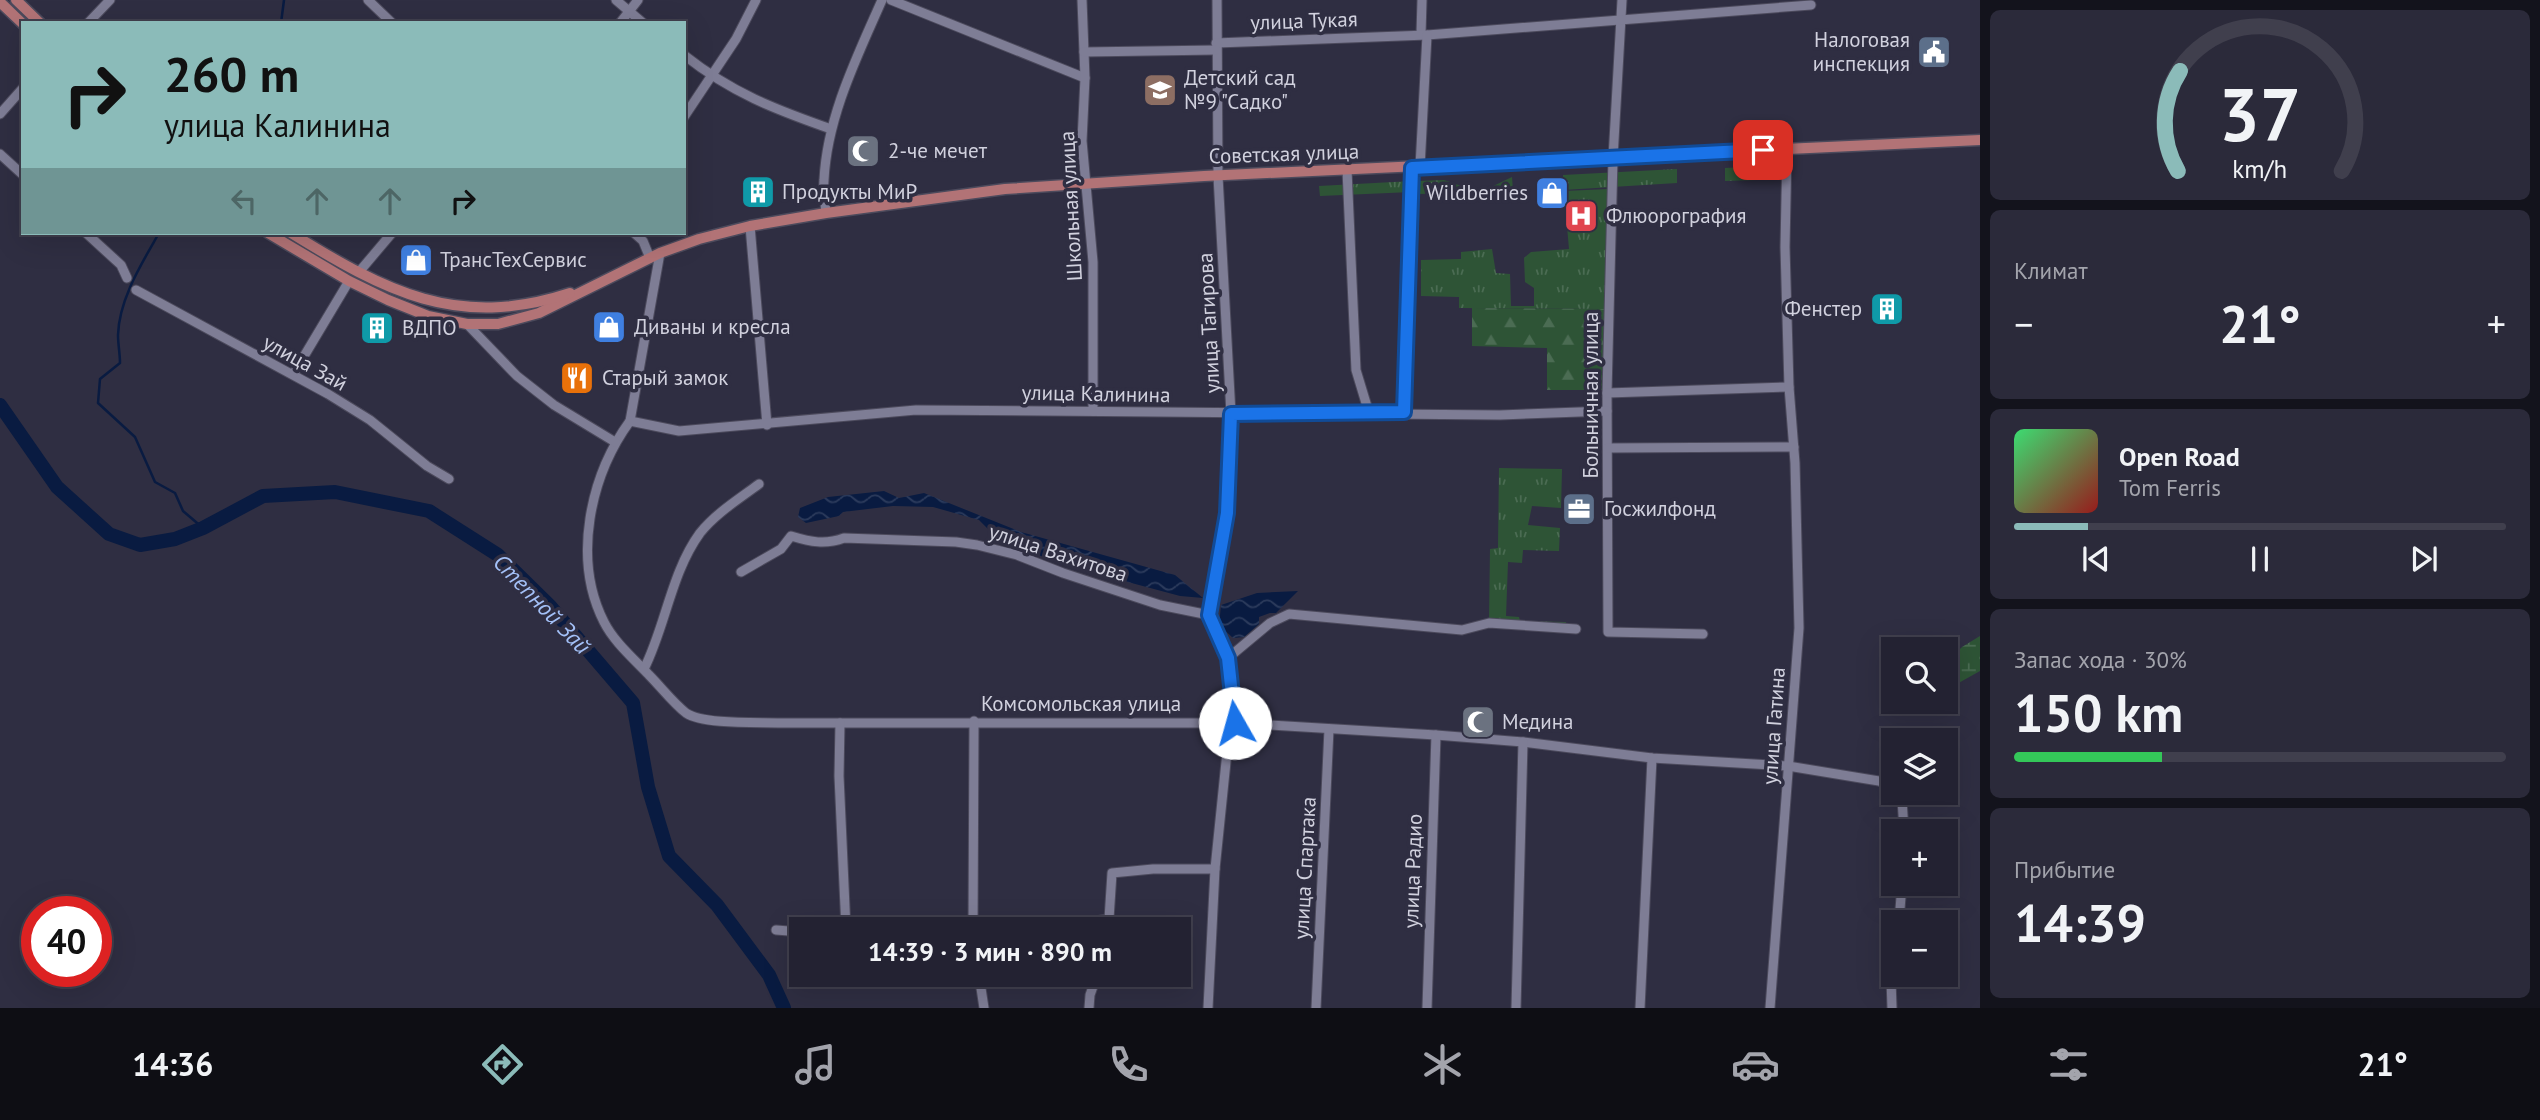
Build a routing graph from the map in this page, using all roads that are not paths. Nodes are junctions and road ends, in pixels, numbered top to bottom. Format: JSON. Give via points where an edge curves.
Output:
{"nodes":[{"id":1,"x":16,"y":0,"type":"edge"},
{"id":2,"x":110,"y":0,"type":"edge"},
{"id":3,"x":368,"y":0,"type":"edge"},
{"id":4,"x":616,"y":0,"type":"edge"},
{"id":5,"x":638,"y":0,"type":"edge"},
{"id":6,"x":755,"y":0,"type":"edge"},
{"id":7,"x":882,"y":0,"type":"edge"},
{"id":8,"x":891,"y":0,"type":"edge"},
{"id":9,"x":1082,"y":0,"type":"edge"},
{"id":10,"x":1217,"y":0,"type":"edge"},
{"id":11,"x":1422,"y":0,"type":"edge"},
{"id":12,"x":1622,"y":0,"type":"edge"},
{"id":13,"x":0,"y":2,"type":"edge"},
{"id":14,"x":379,"y":4,"type":"edge"},
{"id":15,"x":1811,"y":5,"type":"dead end"},
{"id":16,"x":629,"y":12,"type":"junction"},
{"id":17,"x":38,"y":21,"type":"edge"},
{"id":18,"x":90,"y":21,"type":"edge"},
{"id":19,"x":391,"y":21,"type":"edge"},
{"id":20,"x":622,"y":21,"type":"edge"},
{"id":21,"x":640,"y":21,"type":"edge"},
{"id":22,"x":1621,"y":21,"type":"junction"},
{"id":23,"x":21,"y":22,"type":"edge"},
{"id":24,"x":1424,"y":34,"type":"junction"},
{"id":25,"x":1216,"y":46,"type":"junction"},
{"id":26,"x":1084,"y":52,"type":"junction"},
{"id":27,"x":686,"y":57,"type":"edge"},
{"id":28,"x":712,"y":78,"type":"junction"},
{"id":29,"x":1085,"y":78,"type":"junction"},
{"id":30,"x":21,"y":90,"type":"edge"},
{"id":31,"x":0,"y":114,"type":"edge"},
{"id":32,"x":686,"y":114,"type":"edge"},
{"id":33,"x":831,"y":129,"type":"junction"},
{"id":34,"x":1980,"y":140,"type":"edge"},
{"id":35,"x":1787,"y":149,"type":"junction"},
{"id":36,"x":0,"y":154,"type":"edge"},
{"id":37,"x":1614,"y":158,"type":"junction"},
{"id":38,"x":1416,"y":167,"type":"junction"},
{"id":39,"x":1347,"y":170,"type":"junction"},
{"id":40,"x":21,"y":173,"type":"edge"},
{"id":41,"x":1218,"y":176,"type":"junction"},
{"id":42,"x":1087,"y":183,"type":"junction"},
{"id":43,"x":826,"y":213,"type":"junction"},
{"id":44,"x":750,"y":226,"type":"junction"},
{"id":45,"x":88,"y":235,"type":"edge"},
{"id":46,"x":271,"y":235,"type":"edge"},
{"id":47,"x":294,"y":235,"type":"edge"},
{"id":48,"x":390,"y":235,"type":"edge"},
{"id":49,"x":636,"y":235,"type":"edge"},
{"id":50,"x":655,"y":256,"type":"junction"},
{"id":51,"x":359,"y":272,"type":"junction"},
{"id":52,"x":127,"y":278,"type":"dead end"},
{"id":53,"x":349,"y":281,"type":"junction"},
{"id":54,"x":602,"y":282,"type":"junction"},
{"id":55,"x":136,"y":290,"type":"dead end"},
{"id":56,"x":467,"y":324,"type":"junction"},
{"id":57,"x":294,"y":373,"type":"junction"},
{"id":58,"x":1789,"y":387,"type":"junction"},
{"id":59,"x":1606,"y":393,"type":"junction"},
{"id":60,"x":1093,"y":411,"type":"junction"},
{"id":61,"x":1607,"y":411,"type":"junction"},
{"id":62,"x":1404,"y":412,"type":"junction"},
{"id":63,"x":1369,"y":413,"type":"junction"},
{"id":64,"x":1231,"y":414,"type":"junction"},
{"id":65,"x":629,"y":421,"type":"junction"},
{"id":66,"x":767,"y":425,"type":"junction"},
{"id":67,"x":615,"y":442,"type":"junction"},
{"id":68,"x":1794,"y":447,"type":"junction"},
{"id":69,"x":1608,"y":448,"type":"junction"},
{"id":70,"x":449,"y":480,"type":"dead end"},
{"id":71,"x":759,"y":484,"type":"dead end"},
{"id":72,"x":741,"y":572,"type":"dead end"},
{"id":73,"x":1209,"y":615,"type":"junction"},
{"id":74,"x":1576,"y":629,"type":"dead end"},
{"id":75,"x":1703,"y":634,"type":"dead end"},
{"id":76,"x":1228,"y":658,"type":"junction"},
{"id":77,"x":644,"y":669,"type":"junction"},
{"id":78,"x":974,"y":721,"type":"junction"},
{"id":79,"x":840,"y":723,"type":"junction"},
{"id":80,"x":1233,"y":723,"type":"junction"},
{"id":81,"x":1329,"y":729,"type":"junction"},
{"id":82,"x":1436,"y":735,"type":"junction"},
{"id":83,"x":1522,"y":742,"type":"junction"},
{"id":84,"x":1652,"y":758,"type":"junction"},
{"id":85,"x":1788,"y":766,"type":"junction"},
{"id":86,"x":1881,"y":783,"type":"edge"},
{"id":87,"x":1215,"y":869,"type":"junction"},
{"id":88,"x":845,"y":917,"type":"edge"},
{"id":89,"x":973,"y":917,"type":"edge"},
{"id":90,"x":1109,"y":917,"type":"edge"},
{"id":91,"x":776,"y":930,"type":"dead end"},
{"id":92,"x":789,"y":931,"type":"edge"},
{"id":93,"x":981,"y":987,"type":"edge"},
{"id":94,"x":1093,"y":987,"type":"edge"},
{"id":95,"x":1891,"y":987,"type":"edge"},
{"id":96,"x":984,"y":1008,"type":"edge"},
{"id":97,"x":1089,"y":1008,"type":"edge"},
{"id":98,"x":1208,"y":1008,"type":"edge"},
{"id":99,"x":1317,"y":1008,"type":"edge"},
{"id":100,"x":1427,"y":1008,"type":"edge"},
{"id":101,"x":1516,"y":1008,"type":"edge"},
{"id":102,"x":1640,"y":1008,"type":"edge"},
{"id":103,"x":1770,"y":1008,"type":"edge"},
{"id":104,"x":1892,"y":1008,"type":"edge"}],
"edges":[{"from":1,"to":17,"type":"main road"},
{"from":2,"to":18,"type":"street"},
{"from":3,"to":14,"type":"street"},
{"from":4,"to":16,"type":"street"},
{"from":5,"to":16,"type":"street"},
{"from":6,"to":28,"type":"street"},
{"from":7,"to":33,"type":"street"},
{"from":8,"to":29,"type":"street"},
{"from":9,"to":26,"type":"street","name":"Школьная улица"},
{"from":10,"to":25,"type":"street","name":"улица Тагирова"},
{"from":11,"to":24,"type":"street"},
{"from":12,"to":22,"type":"street","name":"Больничная улица"},
{"from":13,"to":23,"type":"main road"},
{"from":14,"to":19,"type":"street"},
{"from":15,"to":22,"type":"street","name":"улица Тукая"},
{"from":16,"to":20,"type":"street"},
{"from":16,"to":21,"type":"street"},
{"from":22,"to":24,"type":"street","name":"улица Тукая"},
{"from":22,"to":37,"type":"street","name":"Больничная улица"},
{"from":24,"to":25,"type":"street","name":"улица Тукая"},
{"from":24,"to":38,"type":"street"},
{"from":25,"to":26,"type":"street","name":"улица Тукая"},
{"from":25,"to":41,"type":"street","name":"улица Тагирова"},
{"from":26,"to":29,"type":"street","name":"Школьная улица"},
{"from":27,"to":28,"type":"street"},
{"from":28,"to":32,"type":"street"},
{"from":28,"to":33,"type":"street"},
{"from":29,"to":42,"type":"street","name":"Школьная улица","via":[[1082,141]]},
{"from":30,"to":31,"type":"street"},
{"from":33,"to":43,"type":"street","via":[[823,181]]},
{"from":34,"to":35,"type":"main road","name":"Советская улица"},
{"from":35,"to":37,"type":"main road","name":"Советская улица"},
{"from":35,"to":58,"type":"street","name":"улица Гатина"},
{"from":36,"to":40,"type":"street"},
{"from":37,"to":38,"type":"main road","name":"Советская улица"},
{"from":37,"to":59,"type":"street","name":"Больничная улица"},
{"from":38,"to":39,"type":"main road","name":"Советская улица"},
{"from":38,"to":62,"type":"street"},
{"from":39,"to":41,"type":"main road","name":"Советская улица"},
{"from":39,"to":63,"type":"street","via":[[1356,370]]},
{"from":41,"to":42,"type":"main road","name":"Советская улица"},
{"from":41,"to":64,"type":"street","name":"улица Тагирова"},
{"from":42,"to":43,"type":"main road","name":"Советская улица"},
{"from":42,"to":60,"type":"street","name":"Школьная улица","via":[[1093,262]]},
{"from":43,"to":44,"type":"main road","name":"Советская улица"},
{"from":44,"to":50,"type":"main road","name":"Советская улица"},
{"from":44,"to":66,"type":"street"},
{"from":45,"to":52,"type":"street","via":[[121,265]]},
{"from":46,"to":53,"type":"main road","name":"Советская улица"},
{"from":47,"to":51,"type":"main road","name":"Советская улица"},
{"from":48,"to":51,"type":"street"},
{"from":49,"to":50,"type":"street"},
{"from":50,"to":54,"type":"main road","name":"Советская улица"},
{"from":50,"to":65,"type":"street"},
{"from":51,"to":54,"type":"main road","name":"Советская улица","via":[[402,291],[465,308],[530,304]]},
{"from":53,"to":56,"type":"main road","name":"Советская улица","via":[[428,316]]},
{"from":53,"to":57,"type":"street"},
{"from":54,"to":56,"type":"main road","name":"Советская улица","via":[[525,319]]},
{"from":55,"to":57,"type":"street","name":"улица Зай"},
{"from":56,"to":67,"type":"street","via":[[517,376]]},
{"from":57,"to":70,"type":"street","name":"улица Зай","via":[[370,420]]},
{"from":58,"to":59,"type":"street"},
{"from":58,"to":68,"type":"street","name":"улица Гатина"},
{"from":59,"to":61,"type":"street","name":"Больничная улица"},
{"from":60,"to":64,"type":"street","name":"улица Калинина"},
{"from":60,"to":66,"type":"street","name":"улица Калинина","via":[[916,411]]},
{"from":61,"to":62,"type":"street","name":"улица Калинина"},
{"from":61,"to":69,"type":"street","name":"Больничная улица"},
{"from":62,"to":63,"type":"street","name":"улица Калинина"},
{"from":63,"to":64,"type":"street","name":"улица Калинина"},
{"from":64,"to":73,"type":"street","name":"улица Тагирова","via":[[1227,513]]},
{"from":65,"to":66,"type":"street","name":"улица Калинина","via":[[679,432]]},
{"from":65,"to":67,"type":"street","name":"Комсомольская улица"},
{"from":67,"to":77,"type":"street","name":"Комсомольская улица","via":[[599,483],[587,537],[590,580],[604,623]]},
{"from":68,"to":69,"type":"street"},
{"from":68,"to":85,"type":"street","name":"улица Гатина","via":[[1799,628]]},
{"from":69,"to":75,"type":"street","name":"Больничная улица","via":[[1608,632]]},
{"from":71,"to":77,"type":"street","via":[[701,532],[678,573]]},
{"from":72,"to":73,"type":"street","name":"улица Вахитова","via":[[781,549],[791,536],[816,543],[844,538],[956,542],[1017,555],[1160,605]]},
{"from":73,"to":76,"type":"street"},
{"from":74,"to":76,"type":"street","via":[[1489,623],[1462,630],[1289,614],[1270,623]]},
{"from":76,"to":80,"type":"street"},
{"from":77,"to":79,"type":"street","name":"Комсомольская улица","via":[[687,714],[715,721]]},
{"from":78,"to":79,"type":"street","name":"Комсомольская улица"},
{"from":78,"to":80,"type":"street","name":"Комсомольская улица"},
{"from":78,"to":89,"type":"street"},
{"from":79,"to":88,"type":"street"},
{"from":80,"to":81,"type":"street","name":"Комсомольская улица"},
{"from":80,"to":87,"type":"street"},
{"from":81,"to":82,"type":"street","name":"Комсомольская улица"},
{"from":81,"to":99,"type":"street","name":"улица Спартака"},
{"from":82,"to":83,"type":"street","name":"Комсомольская улица"},
{"from":82,"to":100,"type":"street","name":"улица Радио"},
{"from":83,"to":84,"type":"street","name":"Комсомольская улица"},
{"from":83,"to":101,"type":"street"},
{"from":84,"to":85,"type":"street","name":"Комсомольская улица"},
{"from":84,"to":102,"type":"street"},
{"from":85,"to":86,"type":"street","name":"Комсомольская улица"},
{"from":85,"to":103,"type":"street","name":"улица Гатина"},
{"from":87,"to":90,"type":"street","via":[[1112,873]]},
{"from":87,"to":98,"type":"street"},
{"from":91,"to":92,"type":"street"},
{"from":93,"to":96,"type":"street"},
{"from":94,"to":97,"type":"street"},
{"from":95,"to":104,"type":"street"}]}
